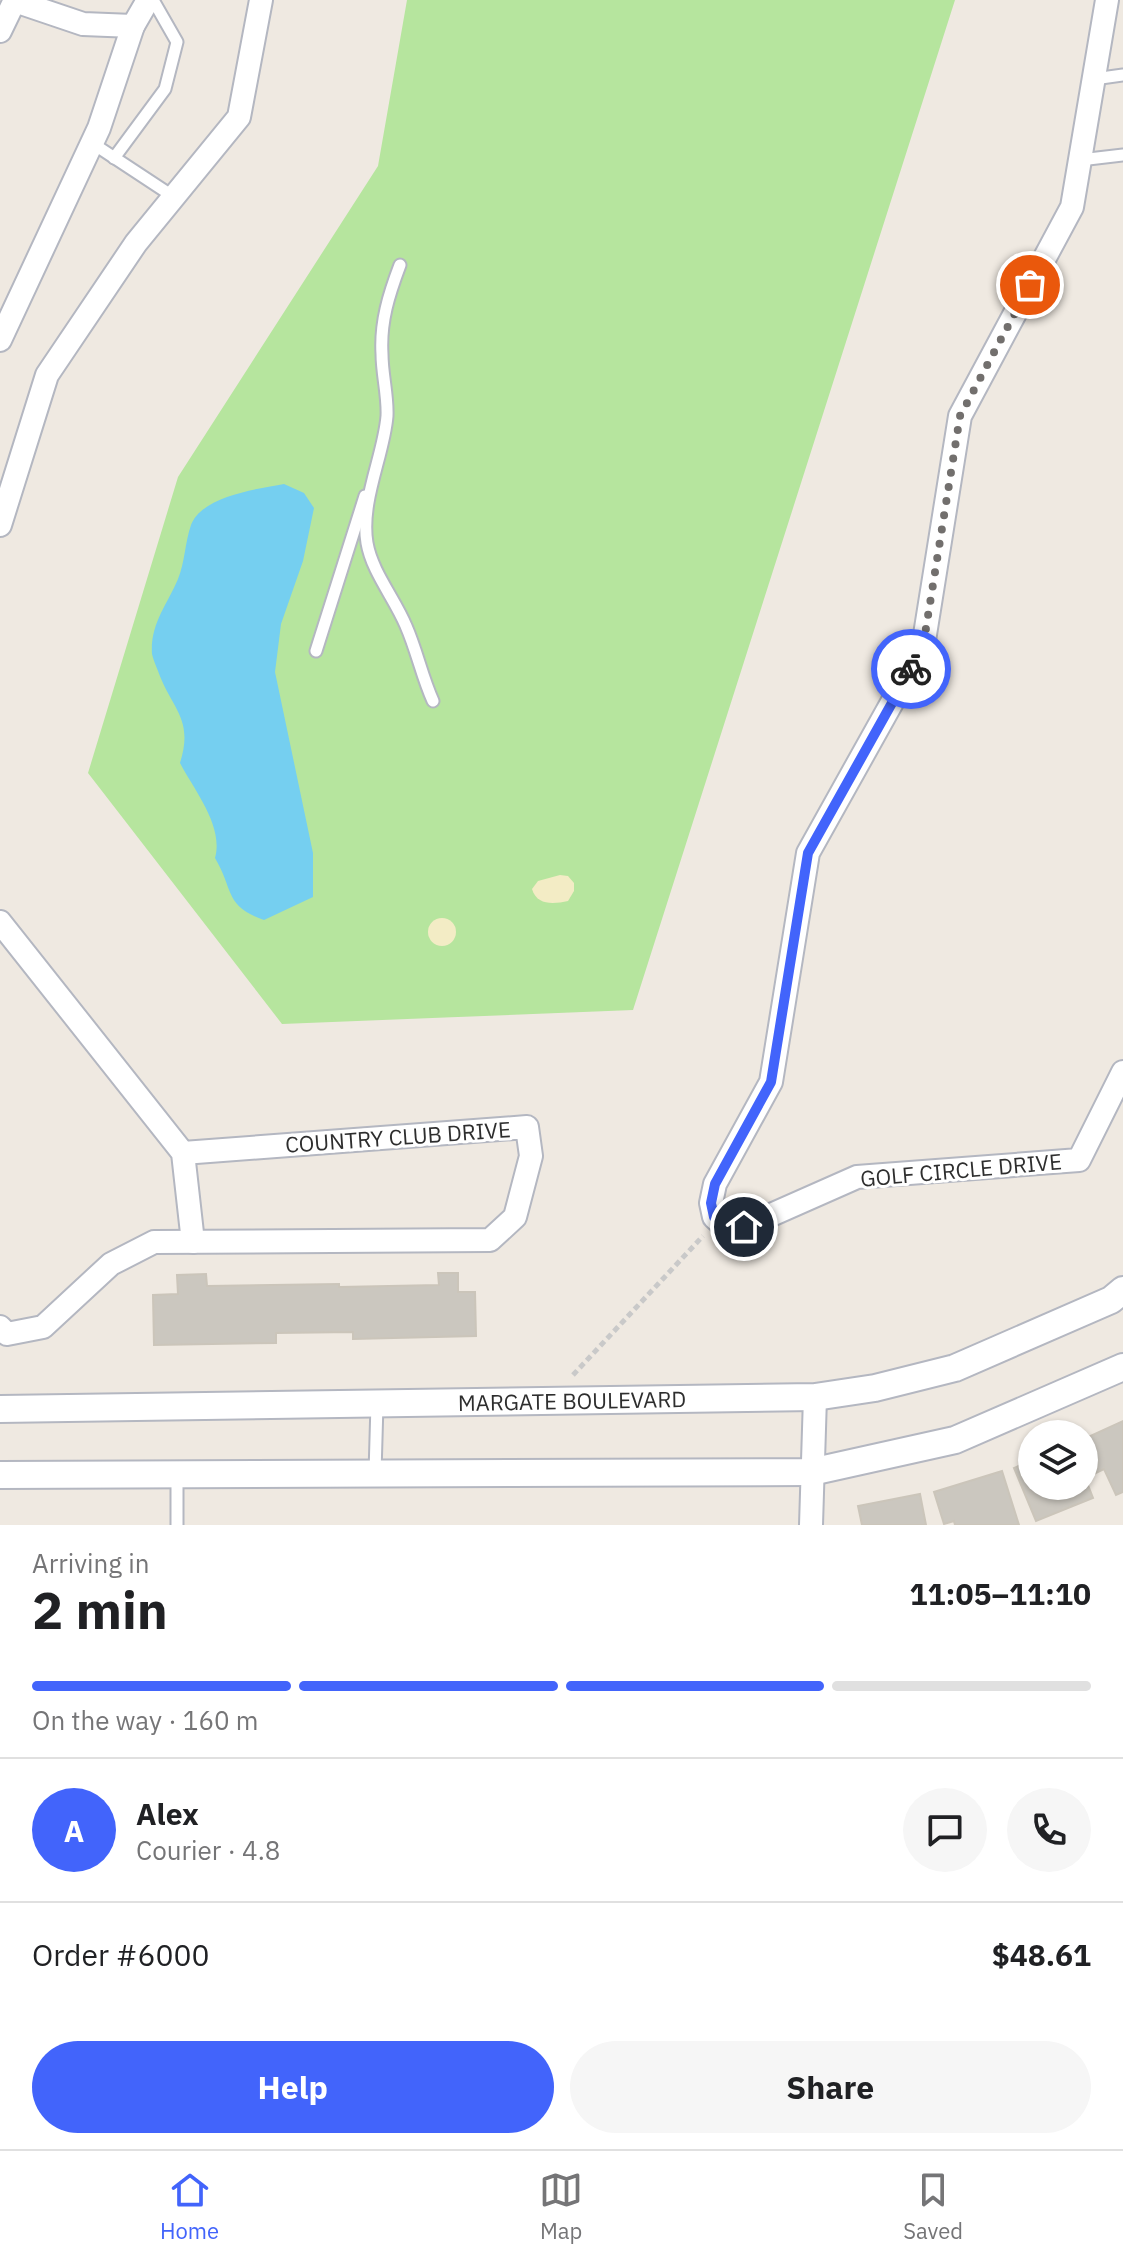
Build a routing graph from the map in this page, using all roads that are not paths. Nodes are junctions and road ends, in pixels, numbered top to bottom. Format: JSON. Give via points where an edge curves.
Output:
{"nodes":[{"id":1,"x":15,"y":0,"type":"edge"},
{"id":2,"x":150,"y":0,"type":"edge"},
{"id":3,"x":261,"y":0,"type":"edge"},
{"id":4,"x":1107,"y":0,"type":"edge"},
{"id":5,"x":133,"y":26,"type":"junction"},
{"id":6,"x":0,"y":31,"type":"edge"},
{"id":7,"x":1123,"y":75,"type":"edge"},
{"id":8,"x":1094,"y":79,"type":"junction"},
{"id":9,"x":92,"y":143,"type":"junction"},
{"id":10,"x":1123,"y":155,"type":"edge"},
{"id":11,"x":114,"y":158,"type":"junction"},
{"id":12,"x":1080,"y":160,"type":"junction"},
{"id":13,"x":174,"y":197,"type":"junction"},
{"id":14,"x":400,"y":265,"type":"dead end"},
{"id":15,"x":0,"y":340,"type":"edge"},
{"id":16,"x":374,"y":470,"type":"junction"},
{"id":17,"x":0,"y":525,"type":"edge"},
{"id":18,"x":316,"y":651,"type":"dead end"},
{"id":19,"x":433,"y":701,"type":"dead end"},
{"id":20,"x":0,"y":922,"type":"edge"},
{"id":21,"x":1123,"y":1072,"type":"edge"},
{"id":22,"x":183,"y":1153,"type":"junction"},
{"id":23,"x":193,"y":1242,"type":"junction"},
{"id":24,"x":1123,"y":1290,"type":"edge"},
{"id":25,"x":0,"y":1327,"type":"edge"},
{"id":26,"x":1123,"y":1367,"type":"edge"},
{"id":27,"x":815,"y":1397,"type":"junction"},
{"id":28,"x":377,"y":1404,"type":"junction"},
{"id":29,"x":0,"y":1409,"type":"edge"},
{"id":30,"x":811,"y":1472,"type":"junction"},
{"id":31,"x":177,"y":1474,"type":"junction"},
{"id":32,"x":375,"y":1474,"type":"junction"},
{"id":33,"x":0,"y":1475,"type":"edge"},
{"id":34,"x":177,"y":1525,"type":"edge"},
{"id":35,"x":811,"y":1525,"type":"edge"}],
"edges":[{"from":1,"to":5,"type":"street","via":[[83,24]]},
{"from":1,"to":6,"type":"street"},
{"from":2,"to":5,"type":"street"},
{"from":2,"to":11,"type":"lane","via":[[177,42],[165,89]]},
{"from":3,"to":13,"type":"street","via":[[239,117]]},
{"from":4,"to":8,"type":"street"},
{"from":5,"to":9,"type":"street"},
{"from":7,"to":8,"type":"lane"},
{"from":8,"to":12,"type":"street"},
{"from":9,"to":11,"type":"lane"},
{"from":9,"to":15,"type":"street"},
{"from":10,"to":12,"type":"lane"},
{"from":11,"to":13,"type":"lane"},
{"from":12,"to":21,"type":"street","name":"GOLF CIRCLE DRIVE","via":[[1072,207],[960,416],[923,647],[808,853],[771,1082],[715,1184],[714,1217],[724,1226],[744,1227],[857,1177],[1079,1160]]},
{"from":13,"to":17,"type":"street","via":[[136,243],[47,375]]},
{"from":14,"to":16,"type":"lane","via":[[382,331],[387,418]]},
{"from":16,"to":18,"type":"lane"},
{"from":16,"to":19,"type":"lane","via":[[367,544],[407,626]]},
{"from":20,"to":22,"type":"street"},
{"from":22,"to":23,"type":"street"},
{"from":22,"to":23,"type":"street","name":"COUNTRY CLUB DRIVE","via":[[527,1127],[531,1156],[515,1217],[490,1240]]},
{"from":23,"to":25,"type":"street","name":"COUNTRY CLUB DRIVE","via":[[154,1242],[111,1264],[43,1327],[7,1334]]},
{"from":24,"to":27,"type":"street","name":"MARGATE BOULEVARD","via":[[1111,1300],[955,1368]]},
{"from":26,"to":30,"type":"street","via":[[955,1440]]},
{"from":27,"to":28,"type":"street","name":"MARGATE BOULEVARD"},
{"from":27,"to":30,"type":"street"},
{"from":28,"to":29,"type":"street","name":"MARGATE BOULEVARD"},
{"from":28,"to":32,"type":"lane"},
{"from":30,"to":32,"type":"street"},
{"from":30,"to":35,"type":"street"},
{"from":31,"to":32,"type":"street"},
{"from":31,"to":33,"type":"street"},
{"from":31,"to":34,"type":"lane"}]}
